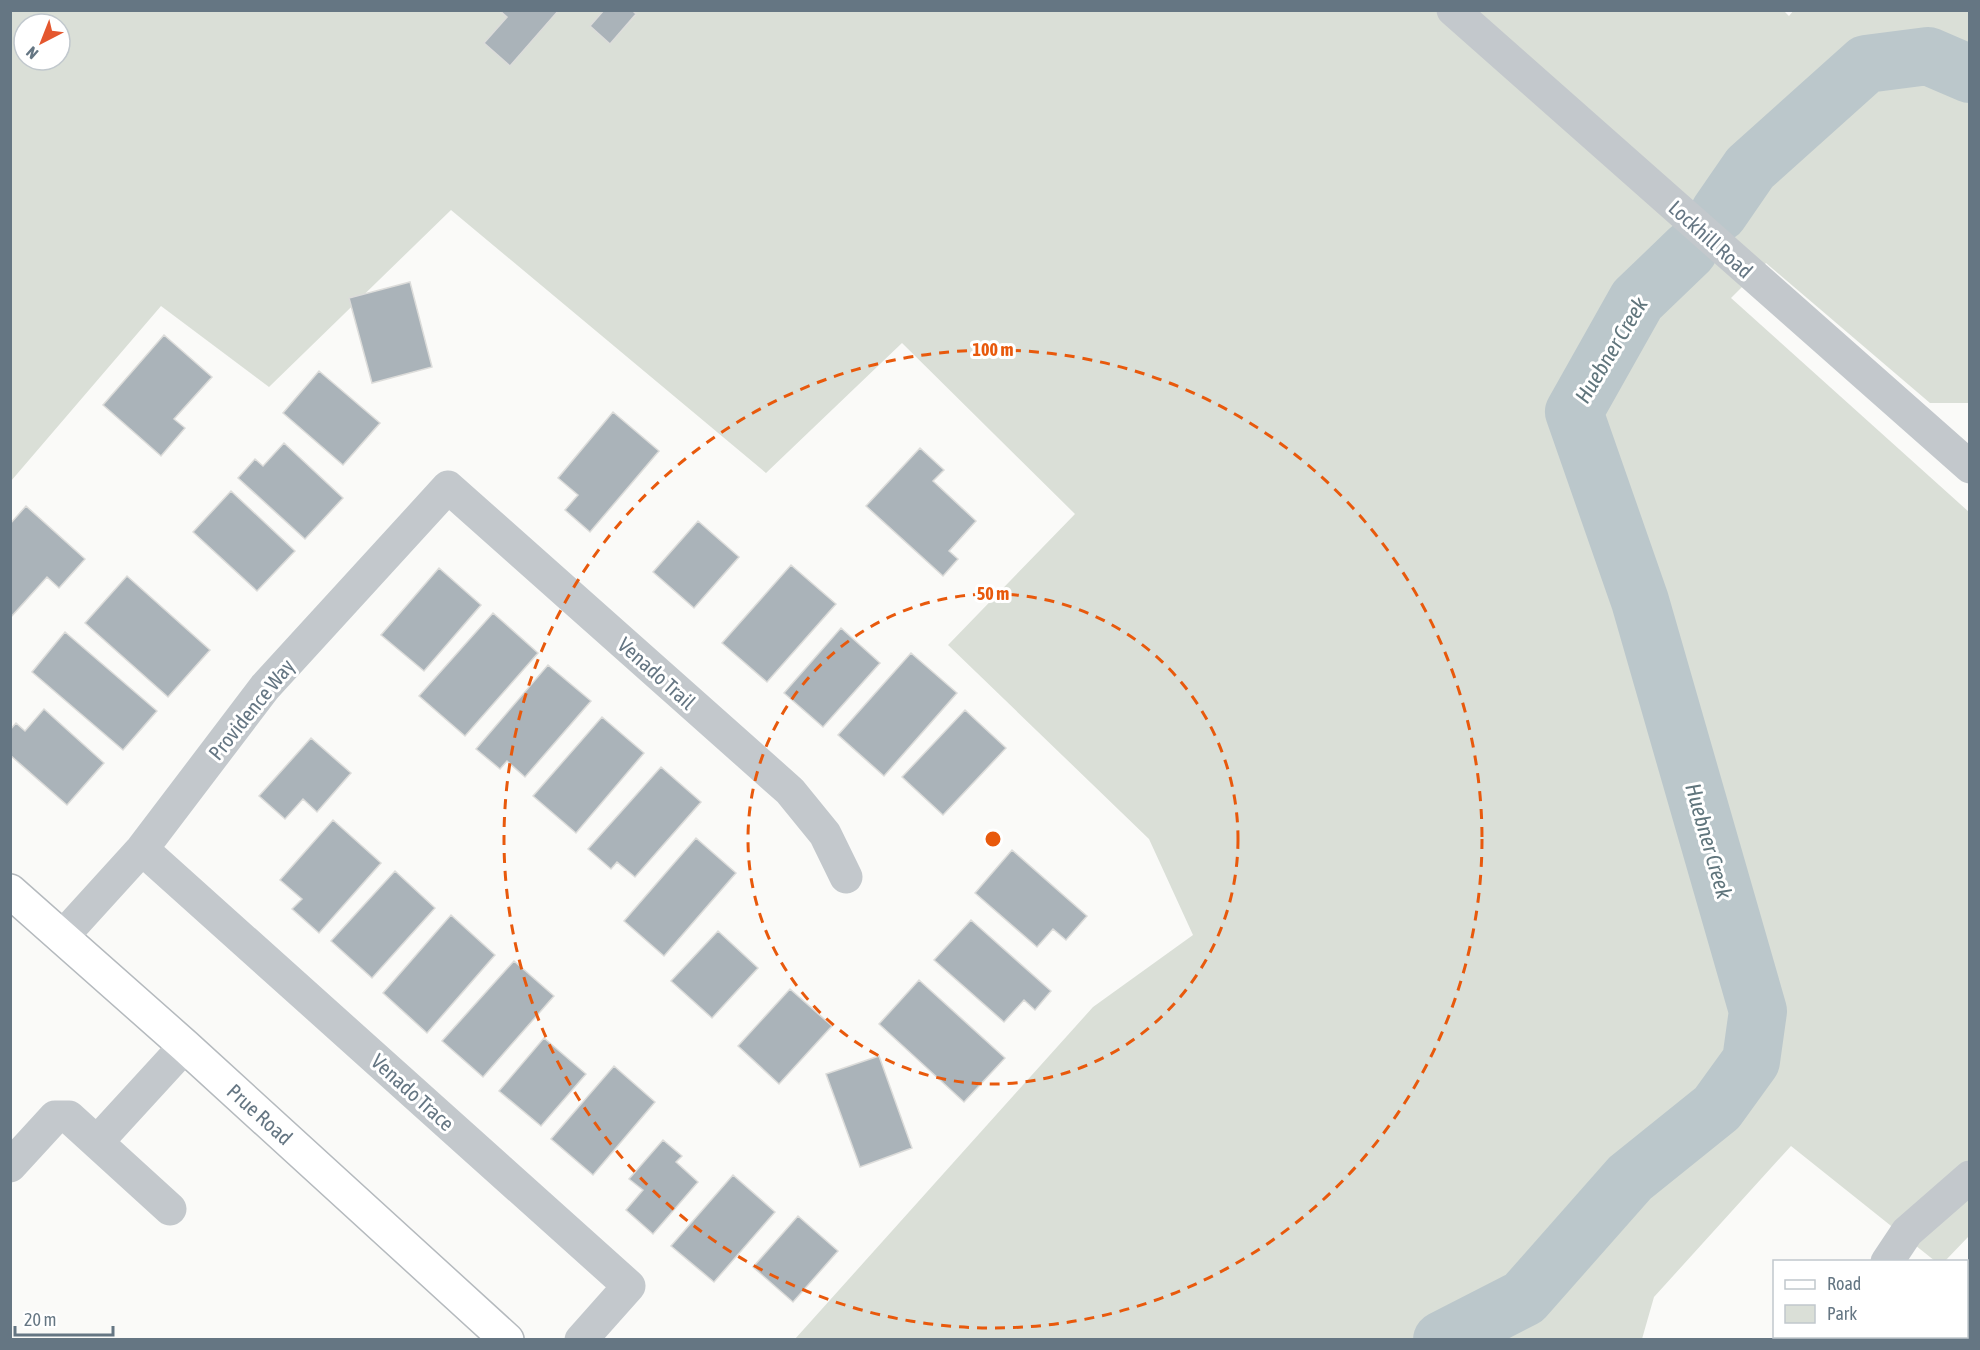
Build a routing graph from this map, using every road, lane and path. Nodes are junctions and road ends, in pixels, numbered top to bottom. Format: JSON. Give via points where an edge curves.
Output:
{"nodes":[{"id":1,"x":1454,"y":10,"type":"edge"},
{"id":2,"x":1966,"y":458,"type":"edge"},
{"id":3,"x":448,"y":487,"type":"joint"},
{"id":4,"x":142,"y":849,"type":"junction"},
{"id":5,"x":846,"y":877,"type":"dead end"},
{"id":6,"x":10,"y":891,"type":"edge"},
{"id":7,"x":62,"y":936,"type":"junction"},
{"id":8,"x":185,"y":1046,"type":"junction"},
{"id":9,"x":97,"y":1142,"type":"junction"},
{"id":10,"x":10,"y":1166,"type":"edge"},
{"id":11,"x":1970,"y":1177,"type":"edge"},
{"id":12,"x":170,"y":1209,"type":"dead end"},
{"id":13,"x":1888,"y":1260,"type":"edge"},
{"id":14,"x":492,"y":1334,"type":"edge"},
{"id":15,"x":581,"y":1340,"type":"edge"}],
"edges":[{"from":1,"to":2,"type":"street","name":"Lockhill Road"},
{"from":3,"to":4,"type":"street","name":"Providence Way","via":[[265,687]]},
{"from":3,"to":5,"type":"street","name":"Venado Trail","via":[[790,791],[825,834]]},
{"from":4,"to":7,"type":"street","name":"Providence Way"},
{"from":4,"to":15,"type":"street","name":"Venado Trace","via":[[630,1287]]},
{"from":6,"to":7,"type":"main road","name":"Prue Road"},
{"from":7,"to":8,"type":"main road","name":"Prue Road"},
{"from":8,"to":9,"type":"street"},
{"from":8,"to":14,"type":"main road","name":"Prue Road"},
{"from":9,"to":10,"type":"street","via":[[69,1117],[55,1117]]},
{"from":9,"to":12,"type":"street"},
{"from":11,"to":13,"type":"street","via":[[1907,1232]]}]}
